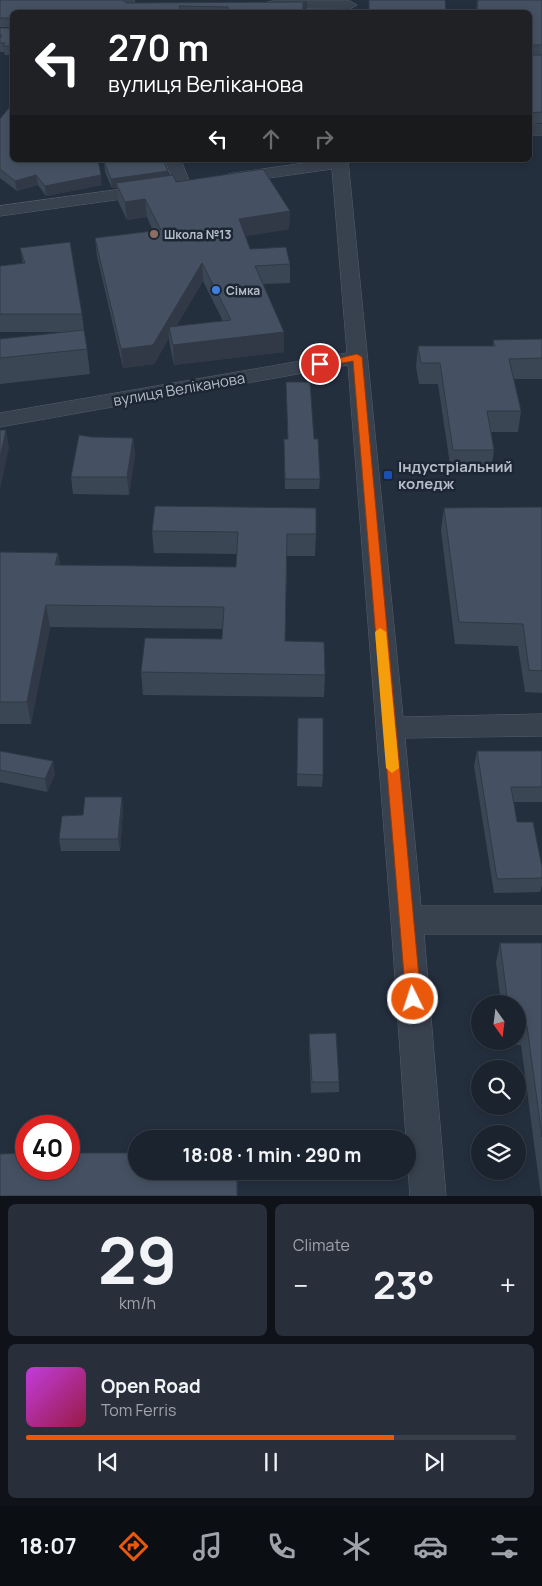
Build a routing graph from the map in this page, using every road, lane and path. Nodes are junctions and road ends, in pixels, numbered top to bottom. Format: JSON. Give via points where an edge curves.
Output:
{"nodes":[{"id":1,"x":148,"y":5,"type":"edge"},
{"id":2,"x":258,"y":5,"type":"edge"},
{"id":3,"x":129,"y":6,"type":"edge"},
{"id":4,"x":328,"y":6,"type":"edge"},
{"id":5,"x":349,"y":6,"type":"edge"},
{"id":6,"x":174,"y":162,"type":"edge"},
{"id":7,"x":334,"y":162,"type":"edge"},
{"id":8,"x":340,"y":162,"type":"edge"},
{"id":9,"x":219,"y":180,"type":"edge"},
{"id":10,"x":200,"y":183,"type":"edge"},
{"id":11,"x":182,"y":185,"type":"junction"},
{"id":12,"x":0,"y":212,"type":"edge"},
{"id":13,"x":357,"y":357,"type":"junction"},
{"id":14,"x":0,"y":420,"type":"edge"},
{"id":15,"x":542,"y":725,"type":"edge"},
{"id":16,"x":389,"y":728,"type":"junction"},
{"id":17,"x":407,"y":920,"type":"junction"},
{"id":18,"x":542,"y":920,"type":"edge"},
{"id":19,"x":428,"y":1196,"type":"edge"}],
"edges":[{"from":1,"to":3,"type":"street"},
{"from":2,"to":4,"type":"street"},
{"from":4,"to":5,"type":"street"},
{"from":6,"to":11,"type":"street"},
{"from":7,"to":9,"type":"street"},
{"from":8,"to":13,"type":"street"},
{"from":10,"to":11,"type":"street"},
{"from":11,"to":12,"type":"street"},
{"from":13,"to":14,"type":"street","name":"вулиця Веліканова"},
{"from":13,"to":16,"type":"street"},
{"from":15,"to":16,"type":"street"},
{"from":16,"to":17,"type":"street"},
{"from":17,"to":18,"type":"street"},
{"from":17,"to":19,"type":"street"}]}
